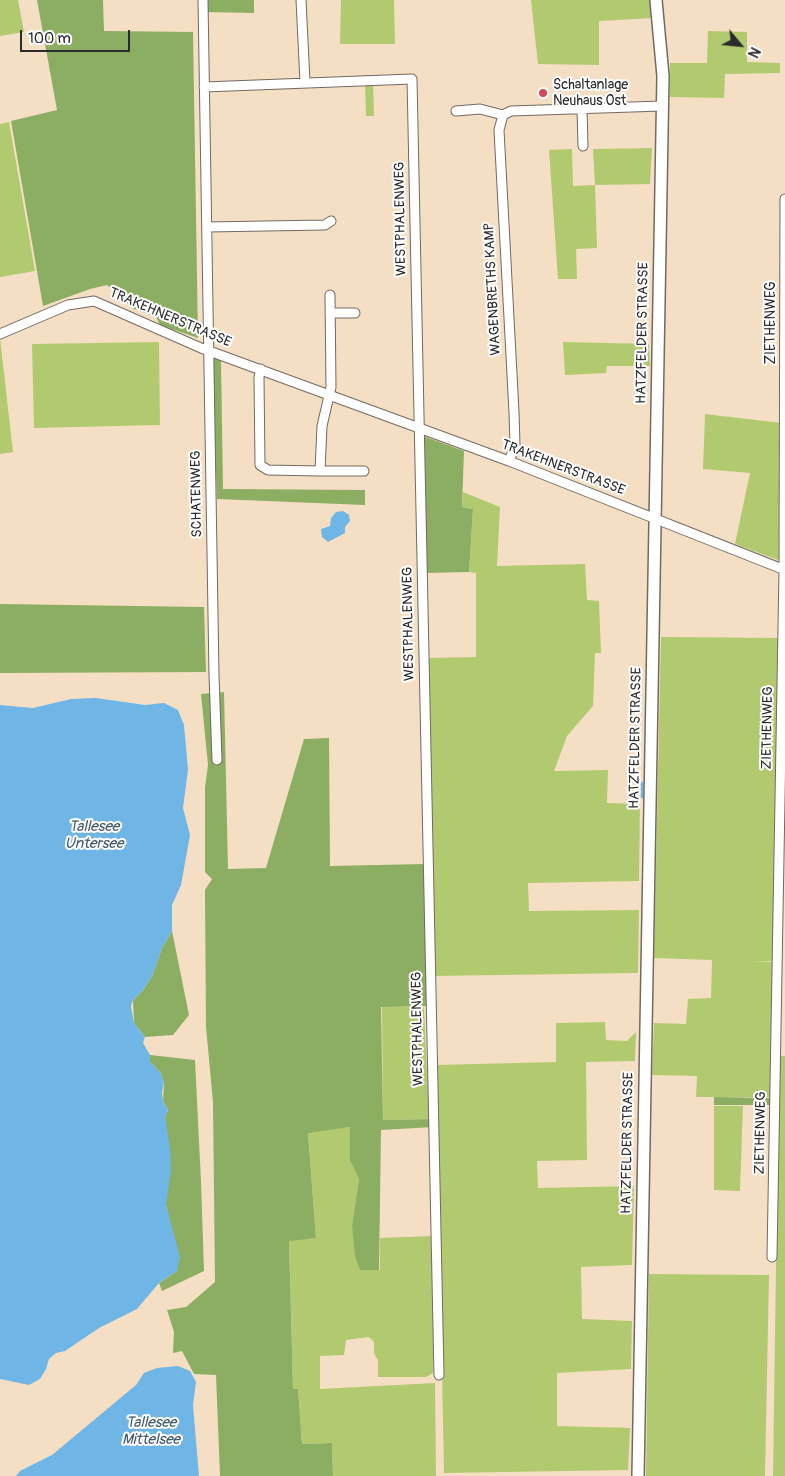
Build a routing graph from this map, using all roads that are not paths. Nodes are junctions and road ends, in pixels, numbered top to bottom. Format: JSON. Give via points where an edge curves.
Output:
{"nodes":[{"id":1,"x":203,"y":0,"type":"edge"},
{"id":2,"x":301,"y":0,"type":"edge"},
{"id":3,"x":656,"y":0,"type":"edge"},
{"id":4,"x":305,"y":82,"type":"junction"},
{"id":5,"x":204,"y":87,"type":"junction"},
{"id":6,"x":662,"y":106,"type":"junction"},
{"id":7,"x":582,"y":108,"type":"junction"},
{"id":8,"x":456,"y":111,"type":"dead end"},
{"id":9,"x":503,"y":115,"type":"junction"},
{"id":10,"x":583,"y":146,"type":"dead end"},
{"id":11,"x":785,"y":199,"type":"edge"},
{"id":12,"x":331,"y":222,"type":"dead end"},
{"id":13,"x":207,"y":227,"type":"junction"},
{"id":14,"x":330,"y":295,"type":"dead end"},
{"id":15,"x":330,"y":313,"type":"junction"},
{"id":16,"x":355,"y":313,"type":"dead end"},
{"id":17,"x":0,"y":334,"type":"edge"},
{"id":18,"x":210,"y":350,"type":"junction"},
{"id":19,"x":261,"y":370,"type":"junction"},
{"id":20,"x":329,"y":394,"type":"junction"},
{"id":21,"x":419,"y":429,"type":"junction"},
{"id":22,"x":510,"y":461,"type":"junction"},
{"id":23,"x":364,"y":470,"type":"dead end"},
{"id":24,"x":320,"y":471,"type":"junction"},
{"id":25,"x":655,"y":519,"type":"junction"},
{"id":26,"x":785,"y":570,"type":"edge"},
{"id":27,"x":217,"y":760,"type":"dead end"},
{"id":28,"x":772,"y":1257,"type":"dead end"},
{"id":29,"x":439,"y":1375,"type":"dead end"},
{"id":30,"x":638,"y":1476,"type":"edge"}],
"edges":[{"from":1,"to":5,"type":"street","name":"SCHATENWEG"},
{"from":2,"to":4,"type":"street"},
{"from":3,"to":6,"type":"street","name":"HATZFELDER STRASSE"},
{"from":4,"to":5,"type":"street","name":"WESTPHALENWEG"},
{"from":4,"to":21,"type":"street","name":"WESTPHALENWEG","via":[[412,79]]},
{"from":5,"to":13,"type":"street","name":"SCHATENWEG"},
{"from":6,"to":7,"type":"street"},
{"from":6,"to":25,"type":"street","name":"HATZFELDER STRASSE"},
{"from":7,"to":9,"type":"street","via":[[511,111]]},
{"from":7,"to":10,"type":"street"},
{"from":8,"to":9,"type":"street","via":[[480,110]]},
{"from":9,"to":22,"type":"street","name":"WAGENBRETHS KAMP","via":[[499,130],[515,446]]},
{"from":11,"to":26,"type":"street","name":"ZIETHENWEG"},
{"from":12,"to":13,"type":"street","via":[[325,225]]},
{"from":13,"to":18,"type":"street","name":"SCHATENWEG"},
{"from":14,"to":15,"type":"street"},
{"from":15,"to":16,"type":"street"},
{"from":15,"to":20,"type":"street"},
{"from":17,"to":18,"type":"street","name":"TRAKEHNERSTRASSE","via":[[68,305],[94,301]]},
{"from":18,"to":19,"type":"street","name":"TRAKEHNERSTRASSE"},
{"from":18,"to":27,"type":"street","name":"SCHATENWEG"},
{"from":19,"to":20,"type":"street","name":"TRAKEHNERSTRASSE"},
{"from":19,"to":24,"type":"street","via":[[260,465],[268,470]]},
{"from":20,"to":21,"type":"street","name":"TRAKEHNERSTRASSE"},
{"from":20,"to":24,"type":"street","via":[[322,426]]},
{"from":21,"to":22,"type":"street","name":"TRAKEHNERSTRASSE"},
{"from":21,"to":29,"type":"street","name":"WESTPHALENWEG"},
{"from":22,"to":25,"type":"street","name":"TRAKEHNERSTRASSE"},
{"from":23,"to":24,"type":"street"},
{"from":25,"to":26,"type":"street","name":"TRAKEHNERSTRASSE"},
{"from":25,"to":30,"type":"street","name":"HATZFELDER STRASSE"},
{"from":26,"to":28,"type":"street","name":"ZIETHENWEG"}]}
